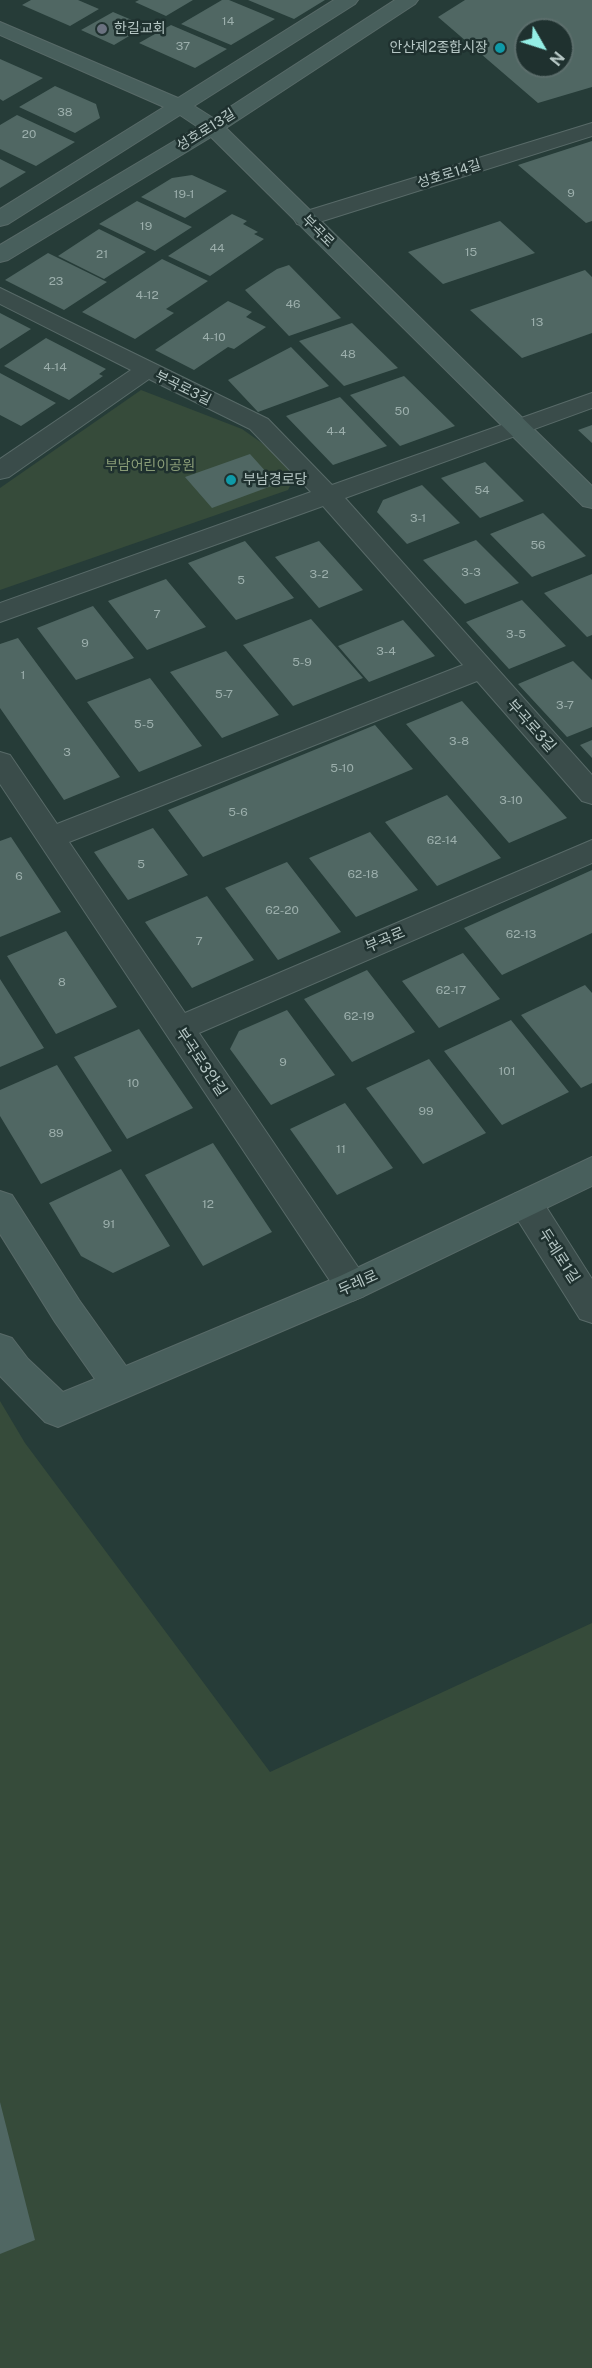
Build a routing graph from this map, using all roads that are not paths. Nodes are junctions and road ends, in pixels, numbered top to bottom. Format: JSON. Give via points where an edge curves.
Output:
{"nodes":[{"id":1,"x":348,"y":0,"type":"edge"},
{"id":2,"x":408,"y":0,"type":"edge"},
{"id":3,"x":0,"y":27,"type":"edge"},
{"id":4,"x":182,"y":107,"type":"junction"},
{"id":5,"x":213,"y":127,"type":"junction"},
{"id":6,"x":592,"y":129,"type":"edge"},
{"id":7,"x":0,"y":219,"type":"edge"},
{"id":8,"x":305,"y":219,"type":"junction"},
{"id":9,"x":0,"y":255,"type":"edge"},
{"id":10,"x":0,"y":296,"type":"edge"},
{"id":11,"x":146,"y":370,"type":"junction"},
{"id":12,"x":592,"y":400,"type":"edge"},
{"id":13,"x":517,"y":427,"type":"junction"},
{"id":14,"x":0,"y":471,"type":"edge"},
{"id":15,"x":328,"y":495,"type":"junction"},
{"id":16,"x":592,"y":500,"type":"edge"},
{"id":17,"x":0,"y":613,"type":"edge"},
{"id":18,"x":480,"y":669,"type":"junction"},
{"id":19,"x":0,"y":762,"type":"edge"},
{"id":20,"x":592,"y":794,"type":"edge"},
{"id":21,"x":51,"y":838,"type":"junction"},
{"id":22,"x":592,"y":851,"type":"edge"},
{"id":23,"x":178,"y":1029,"type":"junction"},
{"id":24,"x":592,"y":1171,"type":"edge"},
{"id":25,"x":526,"y":1204,"type":"junction"},
{"id":26,"x":0,"y":1205,"type":"edge"},
{"id":27,"x":352,"y":1286,"type":"junction"},
{"id":28,"x":592,"y":1308,"type":"edge"},
{"id":29,"x":0,"y":1348,"type":"edge"},
{"id":30,"x":119,"y":1384,"type":"junction"}],
"edges":[{"from":1,"to":4,"type":"street"},
{"from":2,"to":5,"type":"street","name":"성호로13길"},
{"from":3,"to":4,"type":"street","name":"부곡로"},
{"from":4,"to":5,"type":"street","name":"부곡로"},
{"from":4,"to":7,"type":"street"},
{"from":5,"to":8,"type":"street","name":"부곡로"},
{"from":5,"to":9,"type":"street","name":"성호로13길"},
{"from":6,"to":8,"type":"street","name":"성호로14길"},
{"from":8,"to":13,"type":"street","name":"부곡로"},
{"from":10,"to":11,"type":"street"},
{"from":11,"to":14,"type":"street","name":"부곡로3길"},
{"from":11,"to":15,"type":"street","name":"부곡로3길","via":[[259,424]]},
{"from":12,"to":13,"type":"street"},
{"from":13,"to":15,"type":"street"},
{"from":13,"to":16,"type":"street","name":"부곡로"},
{"from":15,"to":17,"type":"street"},
{"from":15,"to":18,"type":"street","name":"부곡로3길"},
{"from":18,"to":20,"type":"street","name":"부곡로3길"},
{"from":18,"to":21,"type":"street"},
{"from":19,"to":21,"type":"street","name":"부곡로3안길"},
{"from":21,"to":23,"type":"street","name":"부곡로3안길"},
{"from":22,"to":23,"type":"street","name":"부곡로"},
{"from":23,"to":27,"type":"street","name":"부곡로3안길"},
{"from":24,"to":25,"type":"street","name":"두레로"},
{"from":25,"to":27,"type":"street","name":"두레로"},
{"from":25,"to":28,"type":"street","name":"두레로1길"},
{"from":26,"to":30,"type":"street"},
{"from":27,"to":30,"type":"street","name":"두레로"},
{"from":29,"to":30,"type":"street","name":"두레로","via":[[16,1370],[58,1411]]}]}
